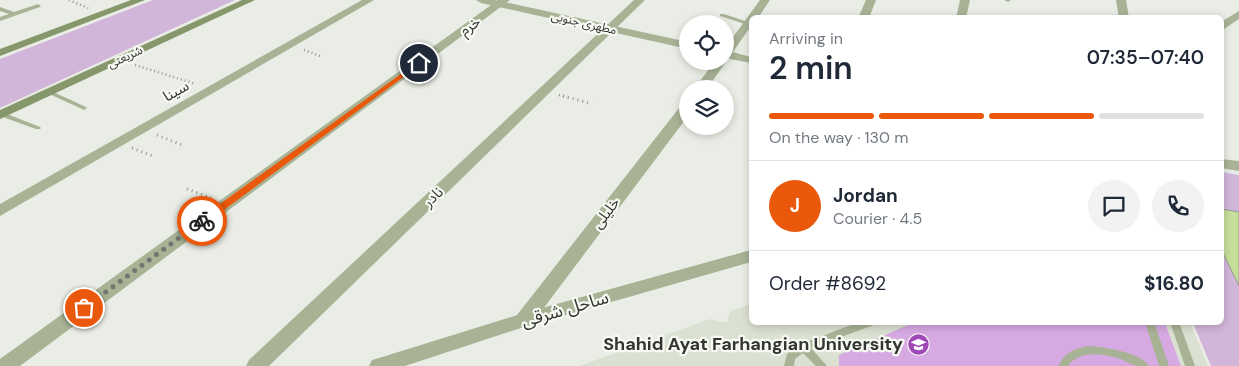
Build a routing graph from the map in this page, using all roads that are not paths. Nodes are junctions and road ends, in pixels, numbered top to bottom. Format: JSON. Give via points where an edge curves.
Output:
{"nodes":[{"id":1,"x":140,"y":0,"type":"edge"},
{"id":2,"x":250,"y":0,"type":"edge"},
{"id":3,"x":369,"y":0,"type":"edge"},
{"id":4,"x":480,"y":0,"type":"edge"},
{"id":5,"x":640,"y":0,"type":"edge"},
{"id":6,"x":764,"y":0,"type":"edge"},
{"id":7,"x":871,"y":0,"type":"edge"},
{"id":8,"x":965,"y":0,"type":"edge"},
{"id":9,"x":1120,"y":0,"type":"edge"},
{"id":10,"x":502,"y":2,"type":"edge"},
{"id":11,"x":38,"y":6,"type":"dead end"},
{"id":12,"x":0,"y":9,"type":"edge"},
{"id":13,"x":14,"y":14,"type":"junction"},
{"id":14,"x":1239,"y":14,"type":"edge"},
{"id":15,"x":754,"y":15,"type":"edge"},
{"id":16,"x":864,"y":15,"type":"edge"},
{"id":17,"x":962,"y":15,"type":"edge"},
{"id":18,"x":1123,"y":15,"type":"edge"},
{"id":19,"x":734,"y":17,"type":"edge"},
{"id":20,"x":0,"y":19,"type":"edge"},
{"id":21,"x":749,"y":20,"type":"edge"},
{"id":22,"x":749,"y":21,"type":"edge"},
{"id":23,"x":1224,"y":26,"type":"edge"},
{"id":24,"x":609,"y":29,"type":"junction"},
{"id":25,"x":734,"y":42,"type":"edge"},
{"id":26,"x":679,"y":44,"type":"edge"},
{"id":27,"x":0,"y":53,"type":"edge"},
{"id":28,"x":734,"y":57,"type":"edge"},
{"id":29,"x":749,"y":60,"type":"edge"},
{"id":30,"x":49,"y":92,"type":"junction"},
{"id":31,"x":84,"y":108,"type":"dead end"},
{"id":32,"x":1,"y":114,"type":"edge"},
{"id":33,"x":679,"y":118,"type":"edge"},
{"id":34,"x":38,"y":128,"type":"dead end"},
{"id":35,"x":1224,"y":164,"type":"edge"},
{"id":36,"x":1239,"y":166,"type":"edge"},
{"id":37,"x":0,"y":211,"type":"edge"},
{"id":38,"x":749,"y":257,"type":"edge"},
{"id":39,"x":524,"y":320,"type":"junction"},
{"id":40,"x":863,"y":325,"type":"edge"},
{"id":41,"x":1150,"y":325,"type":"edge"},
{"id":42,"x":1175,"y":325,"type":"edge"},
{"id":43,"x":804,"y":347,"type":"junction"},
{"id":44,"x":5,"y":366,"type":"edge"},
{"id":45,"x":256,"y":366,"type":"edge"},
{"id":46,"x":379,"y":366,"type":"edge"},
{"id":47,"x":789,"y":366,"type":"edge"},
{"id":48,"x":822,"y":366,"type":"edge"},
{"id":49,"x":1063,"y":366,"type":"edge"},
{"id":50,"x":1144,"y":366,"type":"edge"},
{"id":51,"x":1164,"y":366,"type":"edge"},
{"id":52,"x":1190,"y":366,"type":"edge"}],
"edges":[{"from":1,"to":27,"type":"main road"},
{"from":2,"to":30,"type":"main road","name":"شریعتی"},
{"from":3,"to":37,"type":"street","name":"سینا"},
{"from":4,"to":10,"type":"street","name":"مطهری جنوبی"},
{"from":5,"to":24,"type":"street","name":"نادر"},
{"from":6,"to":15,"type":"street"},
{"from":7,"to":16,"type":"street"},
{"from":8,"to":17,"type":"street"},
{"from":9,"to":18,"type":"street"},
{"from":10,"to":24,"type":"street","name":"مطهری جنوبی"},
{"from":10,"to":44,"type":"street","name":"خرم"},
{"from":11,"to":13,"type":"lane"},
{"from":12,"to":13,"type":"lane"},
{"from":13,"to":20,"type":"lane"},
{"from":14,"to":23,"type":"street"},
{"from":19,"to":21,"type":"lane"},
{"from":22,"to":25,"type":"street"},
{"from":24,"to":26,"type":"street","name":"مطهری جنوبی"},
{"from":24,"to":45,"type":"street","name":"نادر"},
{"from":28,"to":29,"type":"street"},
{"from":30,"to":31,"type":"lane"},
{"from":30,"to":32,"type":"main road","name":"شریعتی"},
{"from":32,"to":34,"type":"lane"},
{"from":33,"to":39,"type":"street","name":"خلیلی"},
{"from":35,"to":36,"type":"street"},
{"from":38,"to":39,"type":"street","name":"ساحل شرقی"},
{"from":39,"to":46,"type":"street","name":"ساحل شرقی"},
{"from":40,"to":43,"type":"lane"},
{"from":41,"to":51,"type":"lane"},
{"from":42,"to":52,"type":"lane"},
{"from":43,"to":47,"type":"lane","via":[[790,357]]},
{"from":43,"to":48,"type":"lane"},
{"from":49,"to":50,"type":"lane","via":[[1072,355],[1085,350],[1102,350]]}]}
